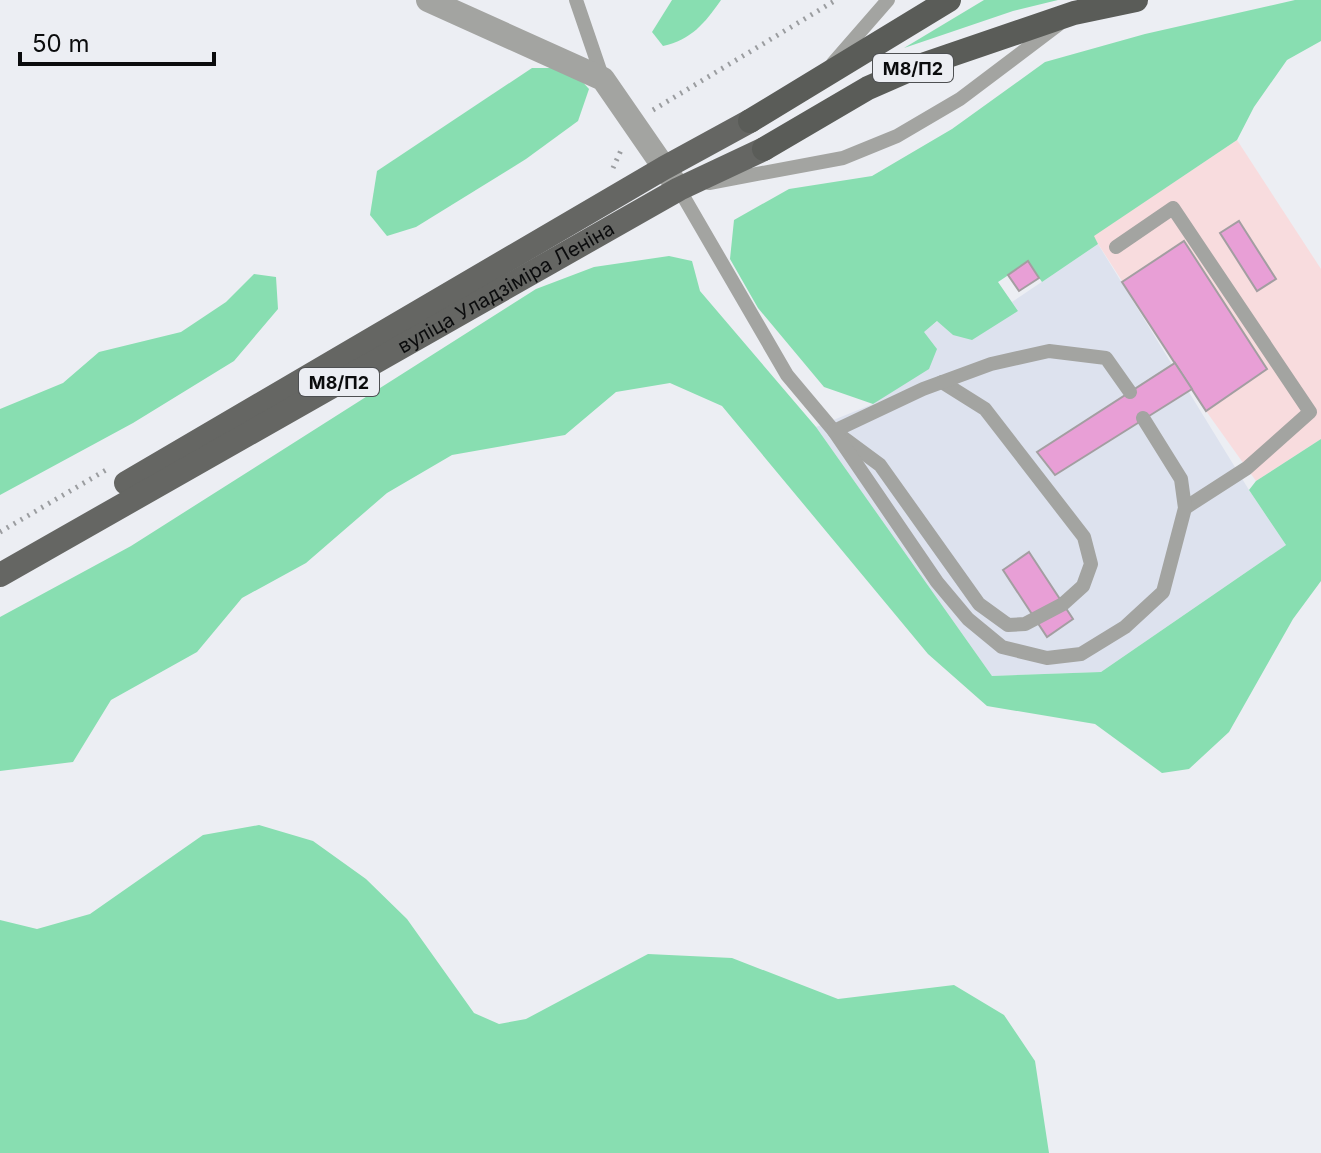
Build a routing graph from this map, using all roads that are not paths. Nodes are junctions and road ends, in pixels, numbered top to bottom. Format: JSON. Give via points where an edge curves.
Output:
{"nodes":[{"id":1,"x":428,"y":0,"type":"edge"},
{"id":2,"x":576,"y":0,"type":"edge"},
{"id":3,"x":888,"y":0,"type":"edge"},
{"id":4,"x":949,"y":0,"type":"edge"},
{"id":5,"x":1136,"y":0,"type":"edge"},
{"id":6,"x":1074,"y":13,"type":"junction"},
{"id":7,"x":603,"y":79,"type":"junction"},
{"id":8,"x":818,"y":80,"type":"junction"},
{"id":9,"x":750,"y":121,"type":"joint"},
{"id":10,"x":764,"y":149,"type":"joint"},
{"id":11,"x":664,"y":168,"type":"junction"},
{"id":12,"x":679,"y":189,"type":"junction"},
{"id":13,"x":1116,"y":247,"type":"dead end"},
{"id":14,"x":942,"y":382,"type":"junction"},
{"id":15,"x":1130,"y":392,"type":"dead end"},
{"id":16,"x":1143,"y":418,"type":"dead end"},
{"id":17,"x":834,"y":431,"type":"junction"},
{"id":18,"x":1185,"y":508,"type":"junction"},
{"id":19,"x":0,"y":557,"type":"edge"},
{"id":20,"x":0,"y":575,"type":"edge"}],
"edges":[{"from":1,"to":7,"type":"street"},
{"from":2,"to":7,"type":"lane"},
{"from":3,"to":8,"type":"lane"},
{"from":4,"to":8,"type":"highway","number":"М8/П2"},
{"from":5,"to":6,"type":"highway","number":"М8/П2"},
{"from":6,"to":10,"type":"highway","number":"М8/П2","via":[[868,88]]},
{"from":6,"to":12,"type":"lane","via":[[960,99],[897,136],[843,158]]},
{"from":7,"to":11,"type":"street"},
{"from":8,"to":9,"type":"highway","number":"М8/П2"},
{"from":9,"to":11,"type":"main road","name":"вуліца Уладзіміра Леніна","number":"М8/П2"},
{"from":10,"to":12,"type":"main road","name":"вуліца Уладзіміра Леніна","number":"М8/П2"},
{"from":11,"to":12,"type":"street"},
{"from":11,"to":19,"type":"main road","name":"вуліца Уладзіміра Леніна","number":"М8/П2"},
{"from":12,"to":17,"type":"lane","via":[[787,375]]},
{"from":12,"to":20,"type":"main road","name":"вуліца Уладзіміра Леніна","number":"М8/П2"},
{"from":13,"to":18,"type":"lane","via":[[1173,208],[1310,412],[1247,468]]},
{"from":14,"to":15,"type":"lane","via":[[1049,351],[1106,358]]},
{"from":14,"to":17,"type":"lane"},
{"from":14,"to":17,"type":"lane","via":[[985,409],[1084,537],[1091,564],[1083,586],[1063,604],[1025,624],[1008,625],[979,604],[880,465]]},
{"from":16,"to":18,"type":"lane","via":[[1181,479]]},
{"from":17,"to":18,"type":"lane","via":[[968,619],[1002,647],[1047,658],[1081,654],[1125,627],[1163,592]]}]}
